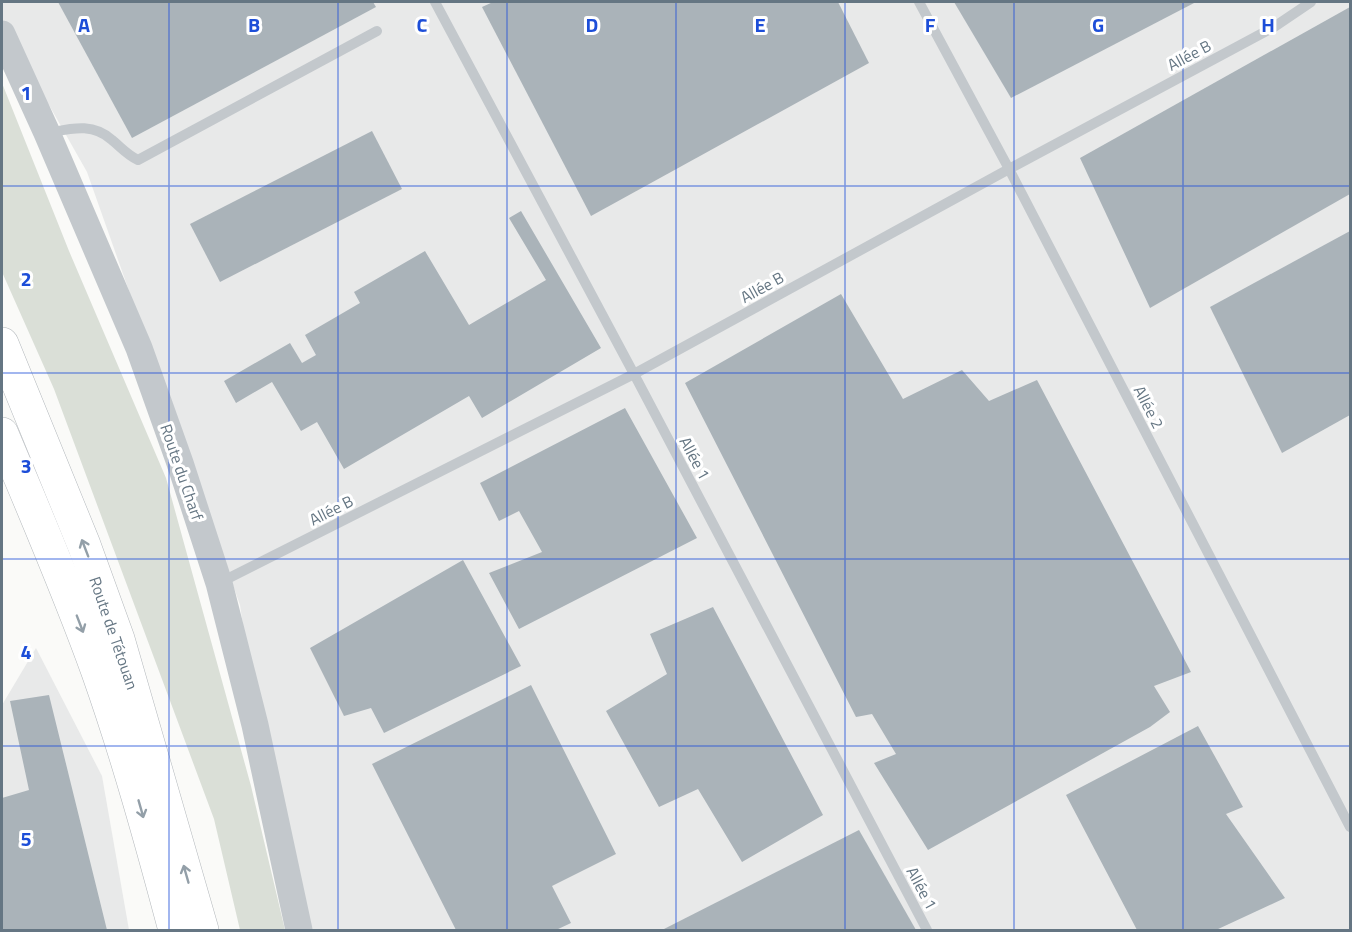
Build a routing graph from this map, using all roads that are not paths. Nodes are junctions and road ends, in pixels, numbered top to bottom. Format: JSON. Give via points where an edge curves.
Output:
{"nodes":[{"id":1,"x":435,"y":2,"type":"edge"},
{"id":2,"x":919,"y":2,"type":"edge"},
{"id":3,"x":1311,"y":2,"type":"edge"},
{"id":4,"x":377,"y":31,"type":"dead end"},
{"id":5,"x":2,"y":34,"type":"edge"},
{"id":6,"x":47,"y":133,"type":"junction"},
{"id":7,"x":1009,"y":169,"type":"junction"},
{"id":8,"x":2,"y":344,"type":"edge"},
{"id":9,"x":634,"y":374,"type":"junction"},
{"id":10,"x":2,"y":434,"type":"edge"},
{"id":11,"x":219,"y":583,"type":"junction"},
{"id":12,"x":1350,"y":827,"type":"edge"},
{"id":13,"x":175,"y":930,"type":"edge"},
{"id":14,"x":202,"y":930,"type":"edge"},
{"id":15,"x":299,"y":930,"type":"edge"},
{"id":16,"x":927,"y":930,"type":"edge"}],
"edges":[{"from":1,"to":9,"type":"lane","name":"Allée 1"},
{"from":2,"to":7,"type":"lane","name":"Allée 2"},
{"from":3,"to":7,"type":"lane","name":"Allée B","via":[[1274,27]]},
{"from":4,"to":6,"type":"lane","via":[[138,160],[94,129],[82,127]]},
{"from":5,"to":6,"type":"street","name":"Route du Charf"},
{"from":6,"to":11,"type":"street","name":"Route du Charf","via":[[139,348]]},
{"from":7,"to":9,"type":"lane","name":"Allée B"},
{"from":7,"to":12,"type":"lane","name":"Allée 2"},
{"from":14,"to":8,"type":"highway","name":"Route de Tétouan","one_way":true,"via":[[118,639]]},
{"from":9,"to":11,"type":"lane","name":"Allée B"},
{"from":9,"to":16,"type":"lane","name":"Allée 1"},
{"from":10,"to":13,"type":"highway","name":"Route de Tétouan","one_way":true,"via":[[98,672]]},
{"from":11,"to":15,"type":"street","name":"Route du Charf","via":[[255,725]]}]}
